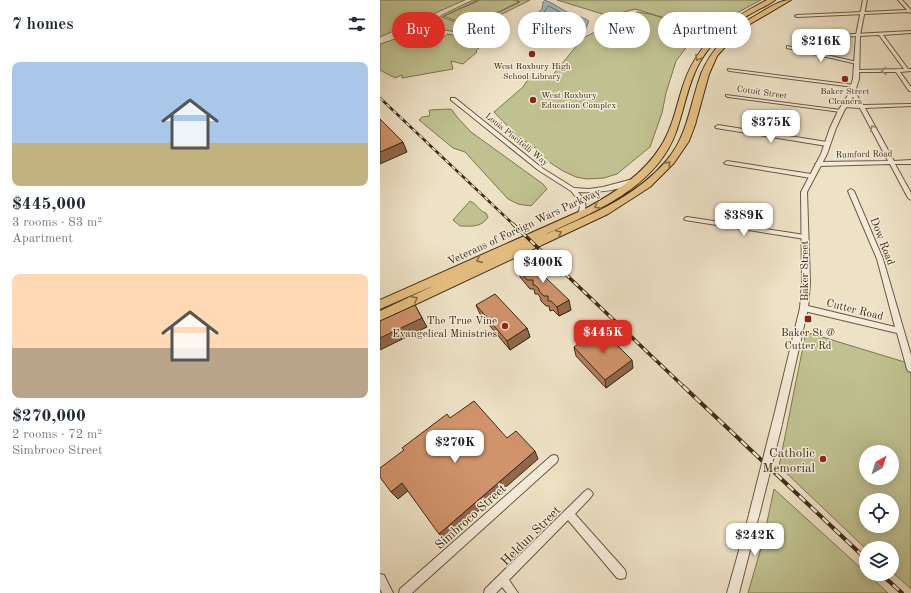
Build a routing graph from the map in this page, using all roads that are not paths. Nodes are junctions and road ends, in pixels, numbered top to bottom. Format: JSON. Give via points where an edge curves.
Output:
{"nodes":[{"id":1,"x":772,"y":0,"type":"edge"},
{"id":2,"x":788,"y":0,"type":"edge"},
{"id":3,"x":865,"y":0,"type":"edge"},
{"id":4,"x":900,"y":0,"type":"edge"},
{"id":5,"x":911,"y":11,"type":"edge"},
{"id":6,"x":862,"y":13,"type":"junction"},
{"id":7,"x":797,"y":16,"type":"dead end"},
{"id":8,"x":911,"y":32,"type":"edge"},
{"id":9,"x":880,"y":34,"type":"junction"},
{"id":10,"x":858,"y":35,"type":"junction"},
{"id":11,"x":816,"y":37,"type":"dead end"},
{"id":12,"x":789,"y":47,"type":"dead end"},
{"id":13,"x":857,"y":63,"type":"junction"},
{"id":14,"x":730,"y":70,"type":"dead end"},
{"id":15,"x":897,"y":70,"type":"junction"},
{"id":16,"x":909,"y":70,"type":"edge"},
{"id":17,"x":858,"y":72,"type":"junction"},
{"id":18,"x":686,"y":87,"type":"junction"},
{"id":19,"x":701,"y":89,"type":"junction"},
{"id":20,"x":853,"y":89,"type":"junction"},
{"id":21,"x":911,"y":90,"type":"edge"},
{"id":22,"x":728,"y":96,"type":"dead end"},
{"id":23,"x":453,"y":99,"type":"dead end"},
{"id":24,"x":861,"y":106,"type":"junction"},
{"id":25,"x":911,"y":106,"type":"edge"},
{"id":26,"x":842,"y":108,"type":"junction"},
{"id":27,"x":718,"y":127,"type":"dead end"},
{"id":28,"x":827,"y":144,"type":"junction"},
{"id":29,"x":911,"y":162,"type":"edge"},
{"id":30,"x":727,"y":163,"type":"dead end"},
{"id":31,"x":891,"y":163,"type":"junction"},
{"id":32,"x":818,"y":164,"type":"junction"},
{"id":33,"x":811,"y":176,"type":"junction"},
{"id":34,"x":635,"y":180,"type":"junction"},
{"id":35,"x":573,"y":190,"type":"junction"},
{"id":36,"x":851,"y":191,"type":"dead end"},
{"id":37,"x":911,"y":198,"type":"edge"},
{"id":38,"x":581,"y":214,"type":"junction"},
{"id":39,"x":687,"y":219,"type":"dead end"},
{"id":40,"x":805,"y":237,"type":"junction"},
{"id":41,"x":380,"y":305,"type":"edge"},
{"id":42,"x":804,"y":308,"type":"junction"},
{"id":43,"x":380,"y":316,"type":"edge"},
{"id":44,"x":900,"y":331,"type":"junction"},
{"id":45,"x":911,"y":369,"type":"edge"},
{"id":46,"x":554,"y":459,"type":"dead end"},
{"id":47,"x":588,"y":494,"type":"dead end"},
{"id":48,"x":569,"y":514,"type":"junction"},
{"id":49,"x":621,"y":574,"type":"dead end"},
{"id":50,"x":380,"y":579,"type":"edge"},
{"id":51,"x":503,"y":580,"type":"junction"},
{"id":52,"x":388,"y":593,"type":"edge"},
{"id":53,"x":404,"y":593,"type":"edge"},
{"id":54,"x":489,"y":593,"type":"edge"},
{"id":55,"x":513,"y":593,"type":"edge"},
{"id":56,"x":733,"y":593,"type":"edge"}],
"edges":[{"from":1,"to":18,"type":"highway","name":"Veterans of Foreign Wars Parkway","one_way":true,"via":[[737,19],[712,40],[696,61]]},
{"from":2,"to":19,"type":"highway","name":"Veterans of Foreign Wars Parkway","via":[[750,21],[728,39],[711,60]]},
{"from":3,"to":6,"type":"street","name":"Baker Street"},
{"from":4,"to":5,"type":"street"},
{"from":5,"to":6,"type":"street"},
{"from":6,"to":7,"type":"street"},
{"from":6,"to":10,"type":"street","name":"Baker Street"},
{"from":8,"to":9,"type":"street"},
{"from":9,"to":10,"type":"street"},
{"from":9,"to":16,"type":"street"},
{"from":10,"to":11,"type":"street"},
{"from":10,"to":13,"type":"street","name":"Baker Street"},
{"from":12,"to":13,"type":"street"},
{"from":13,"to":17,"type":"street","name":"Baker Street"},
{"from":14,"to":20,"type":"street"},
{"from":15,"to":16,"type":"street"},
{"from":15,"to":17,"type":"street","one_way":true},
{"from":15,"to":21,"type":"street"},
{"from":17,"to":20,"type":"street","name":"Baker Street"},
{"from":18,"to":19,"type":"highway"},
{"from":18,"to":34,"type":"highway","name":"Veterans of Foreign Wars Parkway","via":[[667,144]]},
{"from":43,"to":19,"type":"highway","name":"Veterans of Foreign Wars Parkway","one_way":true,"via":[[605,211],[640,190],[663,170],[681,148],[689,131]]},
{"from":20,"to":24,"type":"street"},
{"from":20,"to":26,"type":"street","name":"Baker Street"},
{"from":22,"to":26,"type":"street","name":"Cotuit Street"},
{"from":23,"to":35,"type":"street","name":"Louis Piscitelli Way","via":[[540,170]]},
{"from":24,"to":25,"type":"street","name":"Cotuit Street"},
{"from":24,"to":26,"type":"street","name":"Cotuit Street"},
{"from":31,"to":24,"type":"street","one_way":true},
{"from":26,"to":28,"type":"street","name":"Baker Street"},
{"from":27,"to":28,"type":"street"},
{"from":28,"to":32,"type":"street","name":"Baker Street"},
{"from":29,"to":31,"type":"street","name":"Rumford Road"},
{"from":30,"to":33,"type":"street"},
{"from":31,"to":32,"type":"street","name":"Rumford Road"},
{"from":31,"to":37,"type":"street"},
{"from":32,"to":33,"type":"street","name":"Baker Street"},
{"from":33,"to":40,"type":"street","name":"Baker Street","via":[[804,192]]},
{"from":34,"to":35,"type":"street","name":"Louis Piscitelli Way","via":[[603,191]]},
{"from":34,"to":38,"type":"highway","name":"Veterans of Foreign Wars Parkway","one_way":true,"via":[[611,198]]},
{"from":35,"to":38,"type":"street","name":"Louis Piscitelli Way","via":[[582,201]]},
{"from":36,"to":44,"type":"street","name":"Dow Road","via":[[880,259]]},
{"from":38,"to":41,"type":"highway","name":"Veterans of Foreign Wars Parkway","one_way":true},
{"from":39,"to":40,"type":"street"},
{"from":40,"to":42,"type":"street","name":"Baker Street"},
{"from":42,"to":44,"type":"street","name":"Cutter Road"},
{"from":42,"to":56,"type":"street","name":"Baker Street","bridge":true},
{"from":44,"to":45,"type":"street","name":"Dow Road"},
{"from":46,"to":53,"type":"street","name":"Simbroco Street"},
{"from":47,"to":48,"type":"street","name":"Heldun Street"},
{"from":48,"to":49,"type":"street"},
{"from":48,"to":51,"type":"street","name":"Heldun Street"},
{"from":50,"to":52,"type":"street"},
{"from":51,"to":54,"type":"street","name":"Heldun Street"},
{"from":51,"to":55,"type":"street"}]}
